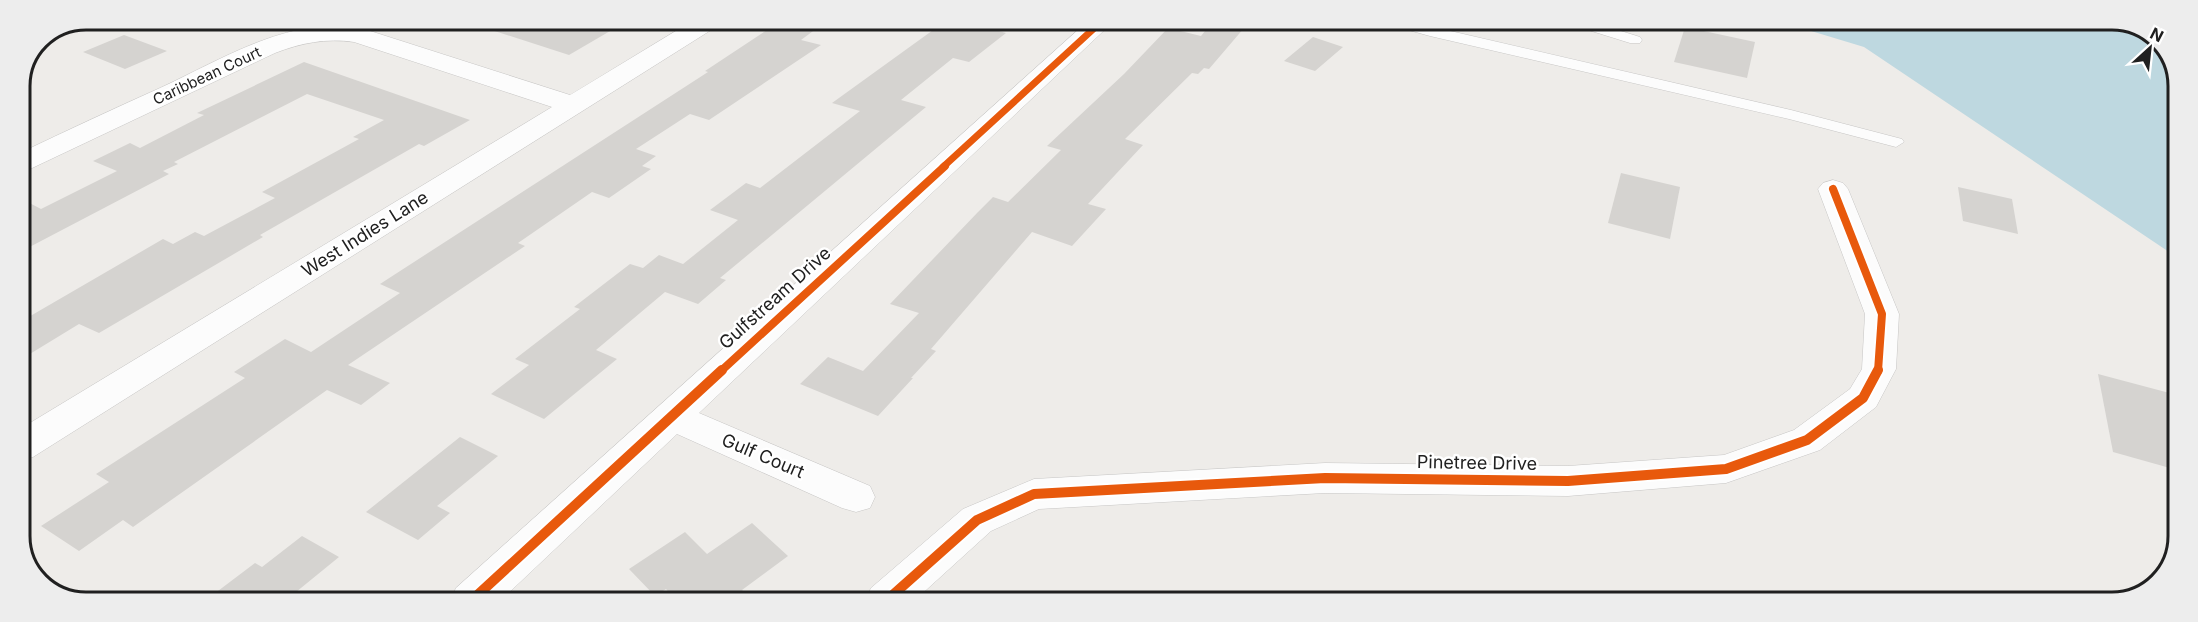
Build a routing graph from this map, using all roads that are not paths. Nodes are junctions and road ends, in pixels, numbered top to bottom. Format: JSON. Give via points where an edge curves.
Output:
{"nodes":[{"id":1,"x":695,"y":30,"type":"edge"},
{"id":2,"x":1083,"y":30,"type":"edge"},
{"id":3,"x":1423,"y":30,"type":"edge"},
{"id":4,"x":1603,"y":30,"type":"edge"},
{"id":5,"x":1635,"y":40,"type":"dead end"},
{"id":6,"x":573,"y":105,"type":"junction"},
{"id":7,"x":1896,"y":142,"type":"dead end"},
{"id":8,"x":30,"y":158,"type":"edge"},
{"id":9,"x":1833,"y":189,"type":"dead end"},
{"id":10,"x":670,"y":416,"type":"junction"},
{"id":11,"x":30,"y":441,"type":"edge"},
{"id":12,"x":856,"y":497,"type":"dead end"},
{"id":13,"x":481,"y":592,"type":"edge"},
{"id":14,"x":896,"y":592,"type":"edge"}],
"edges":[{"from":1,"to":6,"type":"street","name":"West Indies Lane"},
{"from":2,"to":10,"type":"street","name":"Gulfstream Drive"},
{"from":3,"to":7,"type":"lane"},
{"from":4,"to":5,"type":"lane"},
{"from":6,"to":8,"type":"street","name":"Caribbean Court","via":[[358,35],[324,32],[304,34],[266,48]]},
{"from":6,"to":11,"type":"street","name":"West Indies Lane"},
{"from":9,"to":14,"type":"street","name":"Pinetree Drive","via":[[1882,314],[1879,369],[1863,398],[1807,441],[1726,469],[1580,480],[1325,478],[1034,494],[977,520]]},
{"from":10,"to":12,"type":"street","name":"Gulf Court"},
{"from":10,"to":13,"type":"street","name":"Gulfstream Drive"}]}
